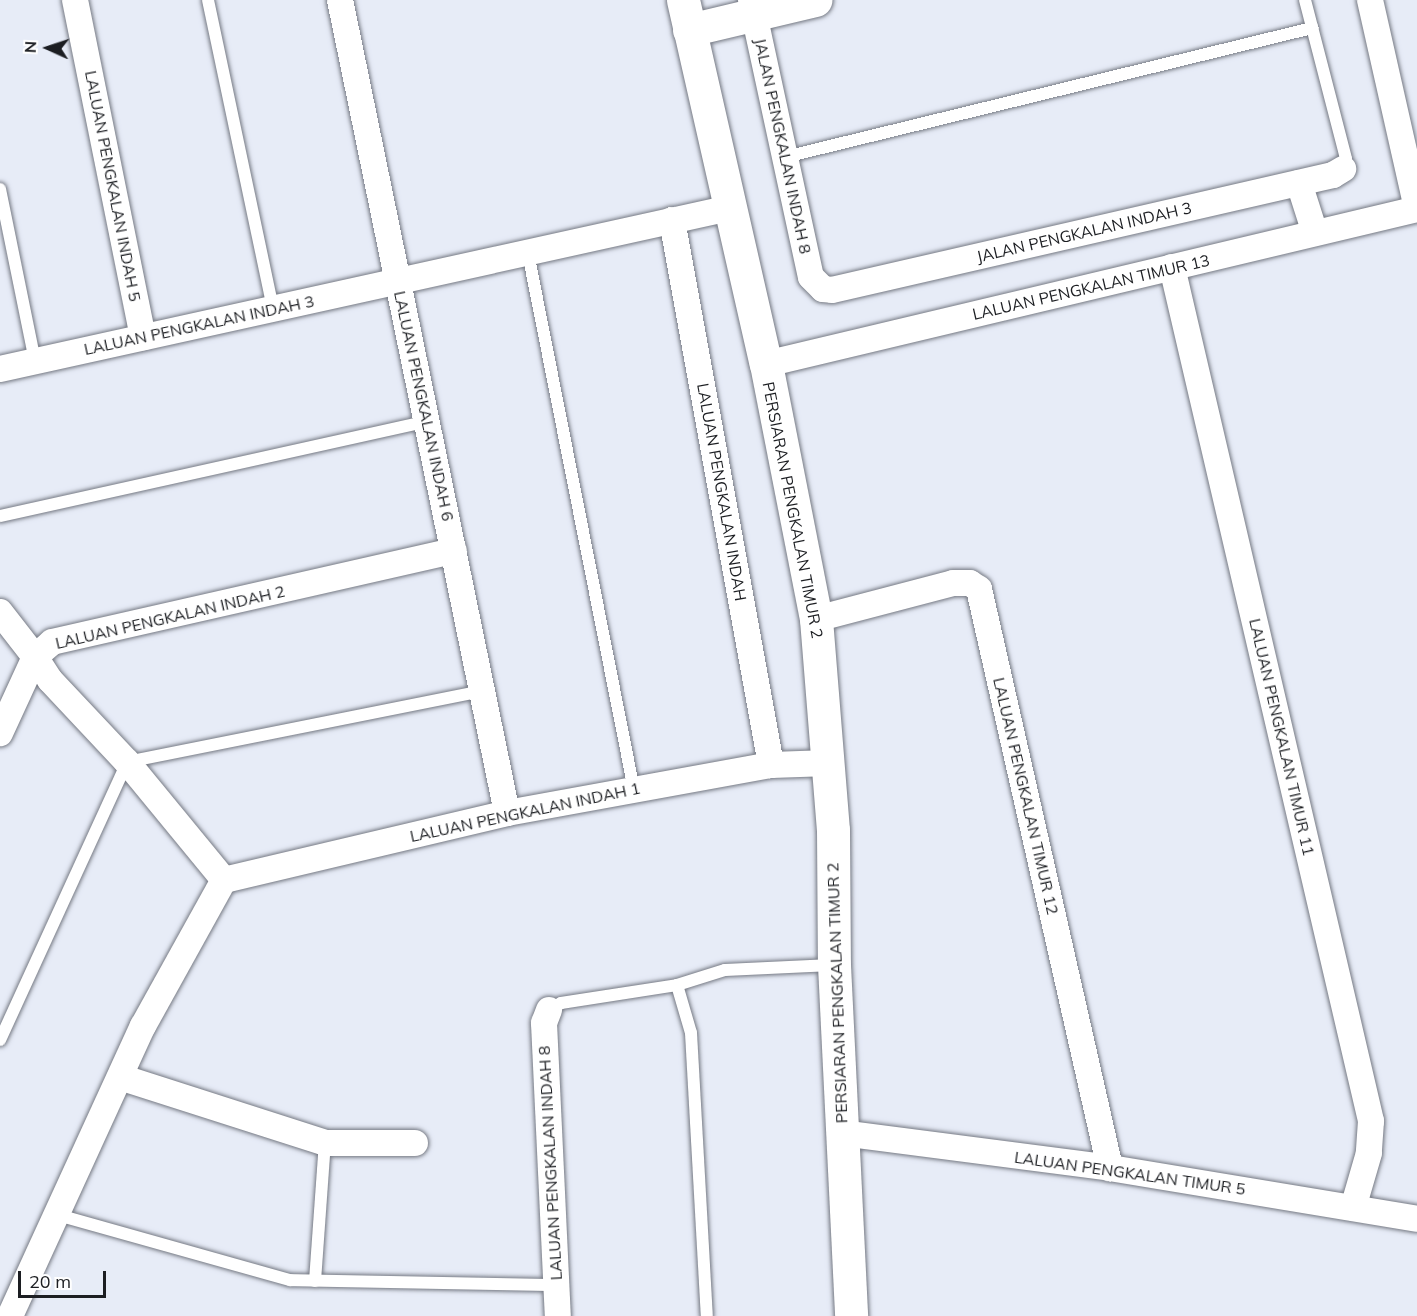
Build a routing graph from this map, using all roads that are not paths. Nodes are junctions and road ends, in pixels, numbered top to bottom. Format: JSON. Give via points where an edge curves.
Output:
{"nodes":[{"id":1,"x":75,"y":0,"type":"edge"},
{"id":2,"x":207,"y":0,"type":"edge"},
{"id":3,"x":340,"y":0,"type":"edge"},
{"id":4,"x":815,"y":0,"type":"edge"},
{"id":5,"x":1305,"y":0,"type":"edge"},
{"id":6,"x":1370,"y":0,"type":"edge"},
{"id":7,"x":752,"y":7,"type":"edge"},
{"id":8,"x":686,"y":15,"type":"edge"},
{"id":9,"x":1312,"y":28,"type":"junction"},
{"id":10,"x":785,"y":157,"type":"junction"},
{"id":11,"x":1343,"y":170,"type":"joint"},
{"id":12,"x":1299,"y":183,"type":"junction"},
{"id":13,"x":0,"y":189,"type":"edge"},
{"id":14,"x":730,"y":208,"type":"junction"},
{"id":15,"x":1417,"y":209,"type":"edge"},
{"id":16,"x":672,"y":220,"type":"junction"},
{"id":17,"x":1315,"y":233,"type":"junction"},
{"id":18,"x":528,"y":253,"type":"junction"},
{"id":19,"x":1172,"y":267,"type":"junction"},
{"id":20,"x":398,"y":281,"type":"junction"},
{"id":21,"x":823,"y":289,"type":"joint"},
{"id":22,"x":273,"y":308,"type":"junction"},
{"id":23,"x":143,"y":337,"type":"junction"},
{"id":24,"x":35,"y":361,"type":"junction"},
{"id":25,"x":766,"y":364,"type":"junction"},
{"id":26,"x":0,"y":369,"type":"edge"},
{"id":27,"x":427,"y":422,"type":"junction"},
{"id":28,"x":0,"y":516,"type":"edge"},
{"id":29,"x":454,"y":551,"type":"junction"},
{"id":30,"x":0,"y":612,"type":"edge"},
{"id":31,"x":816,"y":619,"type":"junction"},
{"id":32,"x":35,"y":657,"type":"junction"},
{"id":33,"x":482,"y":691,"type":"junction"},
{"id":34,"x":0,"y":733,"type":"edge"},
{"id":35,"x":127,"y":762,"type":"junction"},
{"id":36,"x":829,"y":763,"type":"junction"},
{"id":37,"x":771,"y":765,"type":"junction"},
{"id":38,"x":634,"y":790,"type":"junction"},
{"id":39,"x":507,"y":813,"type":"junction"},
{"id":40,"x":224,"y":880,"type":"junction"},
{"id":41,"x":834,"y":965,"type":"junction"},
{"id":42,"x":677,"y":985,"type":"junction"},
{"id":43,"x":549,"y":1010,"type":"joint"},
{"id":44,"x":0,"y":1040,"type":"edge"},
{"id":45,"x":120,"y":1077,"type":"junction"},
{"id":46,"x":842,"y":1133,"type":"junction"},
{"id":47,"x":325,"y":1143,"type":"junction"},
{"id":48,"x":415,"y":1143,"type":"dead end"},
{"id":49,"x":1110,"y":1168,"type":"junction"},
{"id":50,"x":1353,"y":1208,"type":"junction"},
{"id":51,"x":58,"y":1215,"type":"junction"},
{"id":52,"x":1417,"y":1219,"type":"edge"},
{"id":53,"x":315,"y":1281,"type":"junction"},
{"id":54,"x":556,"y":1285,"type":"junction"},
{"id":55,"x":10,"y":1316,"type":"edge"},
{"id":56,"x":558,"y":1316,"type":"edge"},
{"id":57,"x":707,"y":1316,"type":"edge"},
{"id":58,"x":851,"y":1316,"type":"edge"}],
"edges":[{"from":1,"to":23,"type":"street","name":"LALUAN PENGKALAN INDAH 5"},
{"from":2,"to":22,"type":"lane"},
{"from":3,"to":20,"type":"street","name":"LALUAN PENGKALAN INDAH 6"},
{"from":4,"to":7,"type":"street"},
{"from":5,"to":9,"type":"lane"},
{"from":6,"to":15,"type":"street"},
{"from":7,"to":8,"type":"street"},
{"from":7,"to":10,"type":"street","name":"JALAN PENGKALAN INDAH 8"},
{"from":8,"to":14,"type":"street","name":"PERSIARAN PENGKALAN TIMUR 2"},
{"from":9,"to":10,"type":"lane"},
{"from":9,"to":11,"type":"lane","via":[[1346,159]]},
{"from":10,"to":21,"type":"street","name":"JALAN PENGKALAN INDAH 8","via":[[811,277]]},
{"from":11,"to":12,"type":"street","name":"JALAN PENGKALAN INDAH 3"},
{"from":12,"to":17,"type":"street"},
{"from":12,"to":21,"type":"street","name":"JALAN PENGKALAN INDAH 3"},
{"from":13,"to":24,"type":"lane"},
{"from":14,"to":16,"type":"street","name":"LALUAN PENGKALAN INDAH 3"},
{"from":14,"to":25,"type":"street","name":"PERSIARAN PENGKALAN TIMUR 2"},
{"from":15,"to":17,"type":"street","name":"LALUAN PENGKALAN TIMUR 13"},
{"from":16,"to":18,"type":"street","name":"LALUAN PENGKALAN INDAH 3"},
{"from":16,"to":37,"type":"street","name":"LALUAN PENGKALAN INDAH"},
{"from":17,"to":19,"type":"street","name":"LALUAN PENGKALAN TIMUR 13"},
{"from":18,"to":20,"type":"street","name":"LALUAN PENGKALAN INDAH 3"},
{"from":18,"to":38,"type":"lane"},
{"from":19,"to":25,"type":"street","name":"LALUAN PENGKALAN TIMUR 13"},
{"from":19,"to":50,"type":"street","name":"LALUAN PENGKALAN TIMUR 11","via":[[1371,1121],[1369,1153]]},
{"from":20,"to":22,"type":"street","name":"LALUAN PENGKALAN INDAH 3"},
{"from":20,"to":27,"type":"street","name":"LALUAN PENGKALAN INDAH 6"},
{"from":22,"to":23,"type":"street","name":"LALUAN PENGKALAN INDAH 3"},
{"from":23,"to":24,"type":"street","name":"LALUAN PENGKALAN INDAH 3"},
{"from":24,"to":26,"type":"street","name":"LALUAN PENGKALAN INDAH 3"},
{"from":25,"to":31,"type":"street","name":"PERSIARAN PENGKALAN TIMUR 2"},
{"from":27,"to":28,"type":"lane"},
{"from":27,"to":29,"type":"street","name":"LALUAN PENGKALAN INDAH 6"},
{"from":29,"to":32,"type":"street","name":"LALUAN PENGKALAN INDAH 2","via":[[52,642]]},
{"from":29,"to":33,"type":"street","name":"LALUAN PENGKALAN INDAH 6"},
{"from":30,"to":32,"type":"street"},
{"from":31,"to":36,"type":"street","name":"PERSIARAN PENGKALAN TIMUR 2"},
{"from":31,"to":49,"type":"street","name":"LALUAN PENGKALAN TIMUR 12","via":[[953,583],[970,583],[979,590]]},
{"from":32,"to":34,"type":"street"},
{"from":32,"to":35,"type":"street","name":"LALUAN PENGKALAN INDAH 2","via":[[50,680]]},
{"from":33,"to":35,"type":"lane"},
{"from":33,"to":39,"type":"street","name":"LALUAN PENGKALAN INDAH 6"},
{"from":35,"to":40,"type":"street","name":"LALUAN PENGKALAN INDAH 2"},
{"from":35,"to":44,"type":"lane"},
{"from":36,"to":37,"type":"street","name":"LALUAN PENGKALAN INDAH 1"},
{"from":36,"to":41,"type":"street","name":"PERSIARAN PENGKALAN TIMUR 2"},
{"from":37,"to":38,"type":"street","name":"LALUAN PENGKALAN INDAH 1"},
{"from":38,"to":39,"type":"street","name":"LALUAN PENGKALAN INDAH 1"},
{"from":39,"to":40,"type":"street","name":"LALUAN PENGKALAN INDAH 1"},
{"from":40,"to":45,"type":"street","via":[[148,1016]]},
{"from":41,"to":42,"type":"lane","via":[[725,970]]},
{"from":41,"to":46,"type":"street","name":"PERSIARAN PENGKALAN TIMUR 2"},
{"from":42,"to":43,"type":"lane","via":[[561,1003]]},
{"from":42,"to":57,"type":"lane","via":[[691,1034]]},
{"from":43,"to":54,"type":"street","name":"LALUAN PENGKALAN INDAH 8","via":[[544,1023]]},
{"from":45,"to":47,"type":"street"},
{"from":45,"to":51,"type":"street"},
{"from":46,"to":49,"type":"street","name":"LALUAN PENGKALAN TIMUR 5"},
{"from":46,"to":58,"type":"street","name":"PERSIARAN PENGKALAN TIMUR 2"},
{"from":47,"to":48,"type":"street"},
{"from":47,"to":53,"type":"lane"},
{"from":49,"to":50,"type":"street","name":"LALUAN PENGKALAN TIMUR 5"},
{"from":50,"to":52,"type":"street","name":"LALUAN PENGKALAN TIMUR 5"},
{"from":51,"to":53,"type":"lane","via":[[290,1280]]},
{"from":51,"to":55,"type":"street"},
{"from":53,"to":54,"type":"lane"},
{"from":54,"to":56,"type":"street","name":"LALUAN PENGKALAN INDAH 8"}]}
